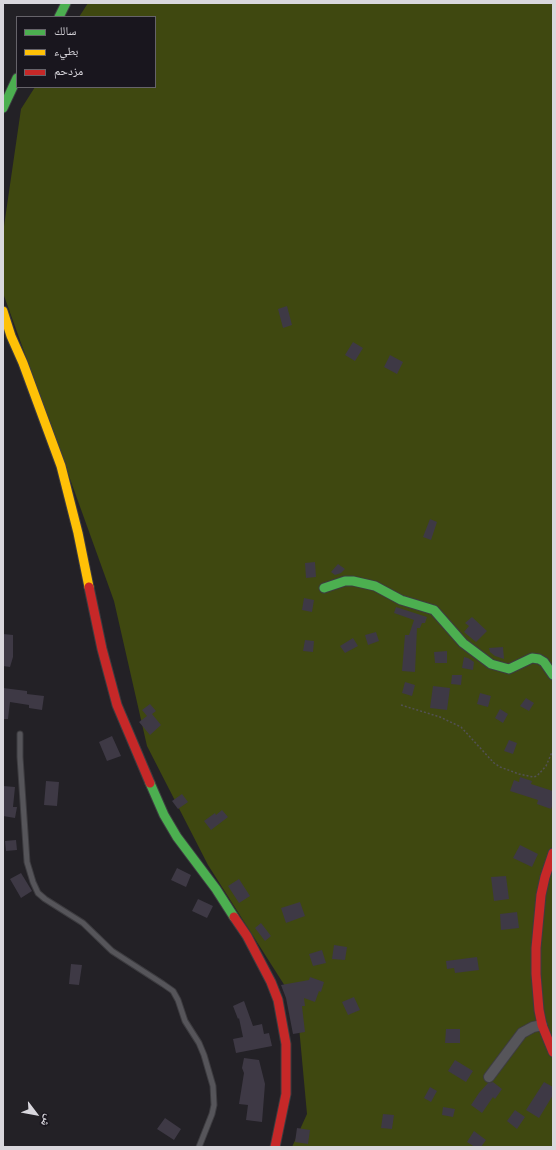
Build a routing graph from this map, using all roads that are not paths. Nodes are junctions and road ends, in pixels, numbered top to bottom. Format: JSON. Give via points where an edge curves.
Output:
{"nodes":[{"id":1,"x":66,"y":3,"type":"edge"},
{"id":2,"x":60,"y":16,"type":"edge"},
{"id":3,"x":16,"y":80,"type":"edge"},
{"id":4,"x":3,"y":108,"type":"edge"},
{"id":5,"x":3,"y":311,"type":"edge"},
{"id":6,"x":324,"y":588,"type":"dead end"},
{"id":7,"x":553,"y":675,"type":"edge"},
{"id":8,"x":20,"y":734,"type":"dead end"},
{"id":9,"x":553,"y":853,"type":"edge"},
{"id":10,"x":542,"y":1025,"type":"junction"},
{"id":11,"x":553,"y":1052,"type":"edge"},
{"id":12,"x":489,"y":1077,"type":"dead end"},
{"id":13,"x":199,"y":1147,"type":"edge"},
{"id":14,"x":275,"y":1147,"type":"edge"}],
"edges":[{"from":1,"to":2,"type":"street"},
{"from":3,"to":4,"type":"street"},
{"from":5,"to":14,"type":"street","via":[[61,466],[102,649],[124,723],[176,837],[216,889],[247,936],[278,1000],[287,1065],[286,1094]]},
{"from":6,"to":7,"type":"street","via":[[353,581],[375,586],[401,600],[434,610],[463,642],[491,664],[509,669],[532,658],[539,659]]},
{"from":8,"to":13,"type":"lane","via":[[27,862],[33,882],[38,893],[45,899],[83,923],[112,951],[164,984],[178,1000],[185,1021],[204,1055],[213,1086],[214,1106]]},
{"from":9,"to":10,"type":"street","via":[[541,895],[538,928],[536,974]]},
{"from":10,"to":11,"type":"street"},
{"from":10,"to":12,"type":"street","via":[[522,1032]]}]}
